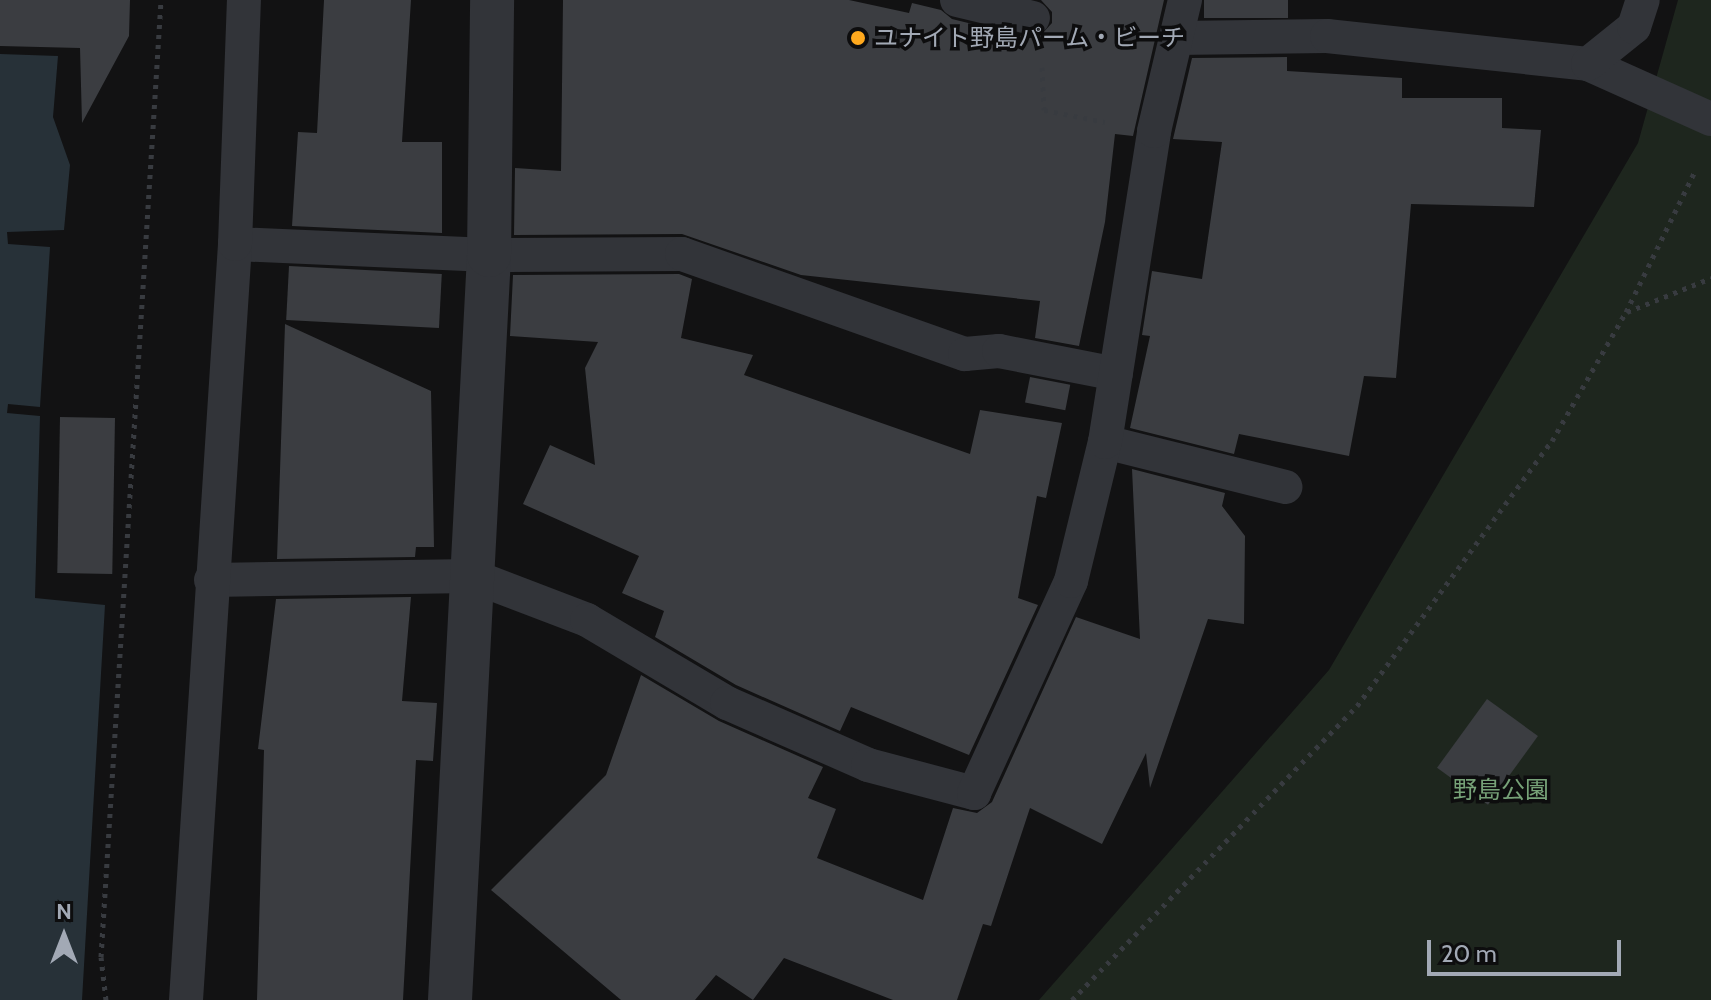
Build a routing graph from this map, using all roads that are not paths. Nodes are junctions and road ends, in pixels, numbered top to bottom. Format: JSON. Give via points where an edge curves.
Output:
{"nodes":[{"id":1,"x":244,"y":0,"type":"edge"},
{"id":2,"x":492,"y":0,"type":"edge"},
{"id":3,"x":957,"y":0,"type":"edge"},
{"id":4,"x":1185,"y":0,"type":"edge"},
{"id":5,"x":1643,"y":0,"type":"edge"},
{"id":6,"x":1033,"y":18,"type":"road end"},
{"id":7,"x":1176,"y":38,"type":"junction"},
{"id":8,"x":1588,"y":64,"type":"junction"},
{"id":9,"x":1711,"y":119,"type":"edge"},
{"id":10,"x":235,"y":244,"type":"junction"},
{"id":11,"x":489,"y":255,"type":"junction"},
{"id":12,"x":1116,"y":374,"type":"junction"},
{"id":13,"x":1105,"y":442,"type":"junction"},
{"id":14,"x":1285,"y":487,"type":"dead end"},
{"id":15,"x":472,"y":576,"type":"junction"},
{"id":16,"x":211,"y":580,"type":"junction"},
{"id":17,"x":457,"y":995,"type":"edge"},
{"id":18,"x":186,"y":1000,"type":"edge"}],
"edges":[{"from":1,"to":10,"type":"lane"},
{"from":2,"to":11,"type":"street"},
{"from":3,"to":6,"type":"lane"},
{"from":4,"to":7,"type":"lane"},
{"from":5,"to":8,"type":"lane","via":[[1634,27]]},
{"from":7,"to":8,"type":"lane","via":[[1327,36]]},
{"from":7,"to":12,"type":"lane","via":[[1154,131]]},
{"from":8,"to":9,"type":"lane"},
{"from":10,"to":11,"type":"lane"},
{"from":10,"to":16,"type":"lane"},
{"from":11,"to":12,"type":"lane","via":[[682,254],[965,354],[999,351]]},
{"from":11,"to":15,"type":"street"},
{"from":12,"to":13,"type":"lane"},
{"from":13,"to":14,"type":"lane"},
{"from":13,"to":15,"type":"lane","via":[[1071,581],[974,793],[868,765],[727,703],[587,620]]},
{"from":15,"to":16,"type":"lane"},
{"from":15,"to":17,"type":"street"},
{"from":16,"to":18,"type":"lane"}]}
